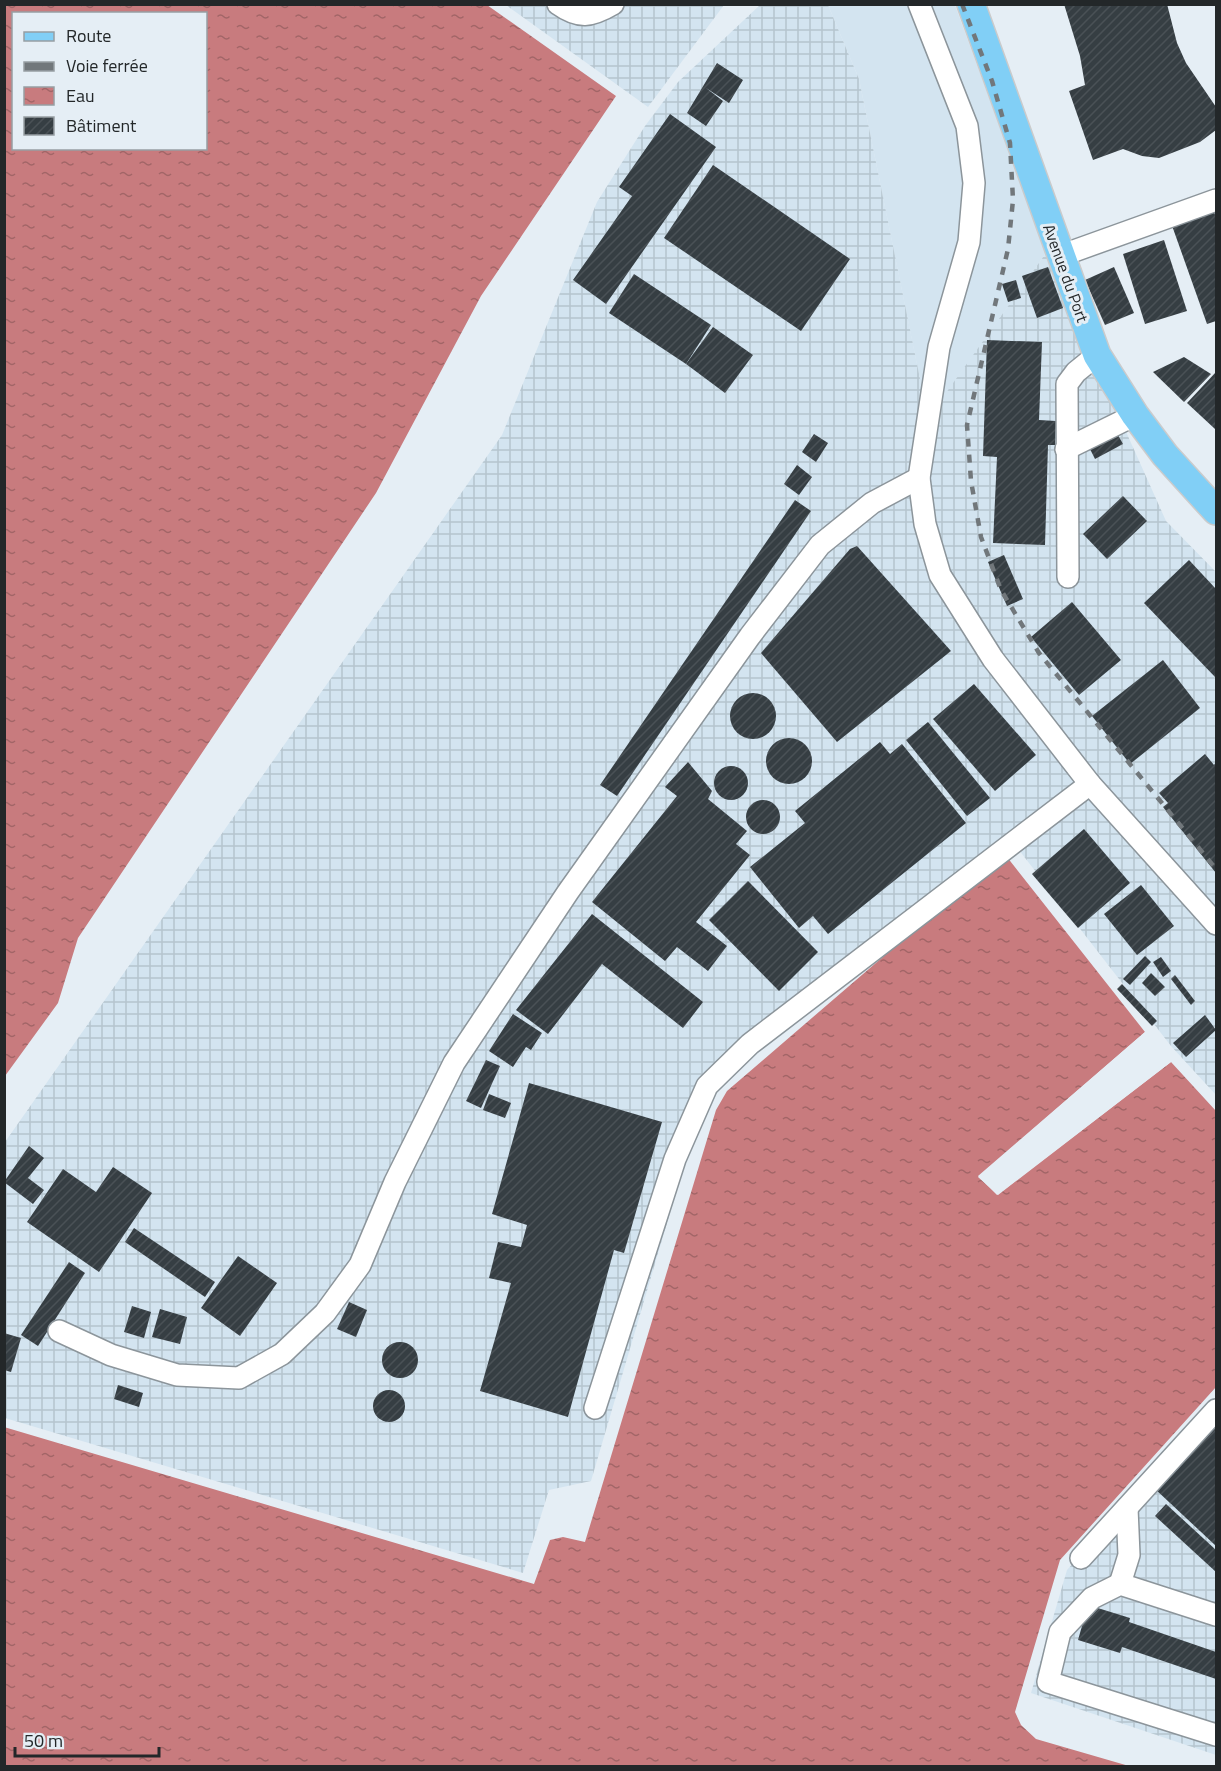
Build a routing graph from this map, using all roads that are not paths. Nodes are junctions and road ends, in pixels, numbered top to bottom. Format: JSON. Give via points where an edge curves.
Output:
{"nodes":[{"id":1,"x":558,"y":4,"type":"edge"},
{"id":2,"x":613,"y":4,"type":"edge"},
{"id":3,"x":919,"y":4,"type":"edge"},
{"id":4,"x":971,"y":4,"type":"edge"},
{"id":5,"x":1216,"y":200,"type":"edge"},
{"id":6,"x":1060,"y":256,"type":"junction"},
{"id":7,"x":1097,"y":355,"type":"junction"},
{"id":8,"x":1135,"y":415,"type":"junction"},
{"id":9,"x":1066,"y":449,"type":"junction"},
{"id":10,"x":919,"y":478,"type":"junction"},
{"id":11,"x":1216,"y":511,"type":"edge"},
{"id":12,"x":1068,"y":577,"type":"dead end"},
{"id":13,"x":1090,"y":784,"type":"junction"},
{"id":14,"x":1216,"y":924,"type":"edge"},
{"id":15,"x":59,"y":1331,"type":"dead end"},
{"id":16,"x":595,"y":1408,"type":"dead end"},
{"id":17,"x":1216,"y":1410,"type":"edge"},
{"id":18,"x":1127,"y":1508,"type":"junction"},
{"id":19,"x":1081,"y":1558,"type":"dead end"},
{"id":20,"x":1120,"y":1584,"type":"junction"},
{"id":21,"x":1216,"y":1615,"type":"edge"},
{"id":22,"x":1216,"y":1735,"type":"edge"}],
"edges":[{"from":1,"to":2,"type":"street","via":[[570,13],[595,15]]},
{"from":3,"to":10,"type":"street","via":[[967,126],[974,183],[969,242],[939,347]]},
{"from":4,"to":6,"type":"main road","name":"Avenue du Port"},
{"from":5,"to":6,"type":"street"},
{"from":6,"to":7,"type":"main road","name":"Avenue du Port"},
{"from":7,"to":8,"type":"main road","name":"Avenue du Port"},
{"from":7,"to":9,"type":"street","via":[[1067,384]]},
{"from":8,"to":9,"type":"street"},
{"from":8,"to":11,"type":"main road","name":"Avenue du Port"},
{"from":9,"to":12,"type":"street"},
{"from":10,"to":13,"type":"street","via":[[925,524],[940,575],[993,659]]},
{"from":10,"to":15,"type":"street","via":[[872,503],[820,545],[750,636],[568,892],[454,1064],[395,1182],[360,1265],[325,1313],[282,1354],[239,1378],[177,1375],[111,1355]]},
{"from":13,"to":14,"type":"street"},
{"from":13,"to":16,"type":"street","via":[[750,1044],[707,1086],[675,1159]]},
{"from":17,"to":18,"type":"street"},
{"from":18,"to":19,"type":"street"},
{"from":18,"to":20,"type":"street","via":[[1129,1555]]},
{"from":20,"to":21,"type":"street"},
{"from":20,"to":22,"type":"street","via":[[1092,1598],[1060,1632],[1048,1682]]}]}
